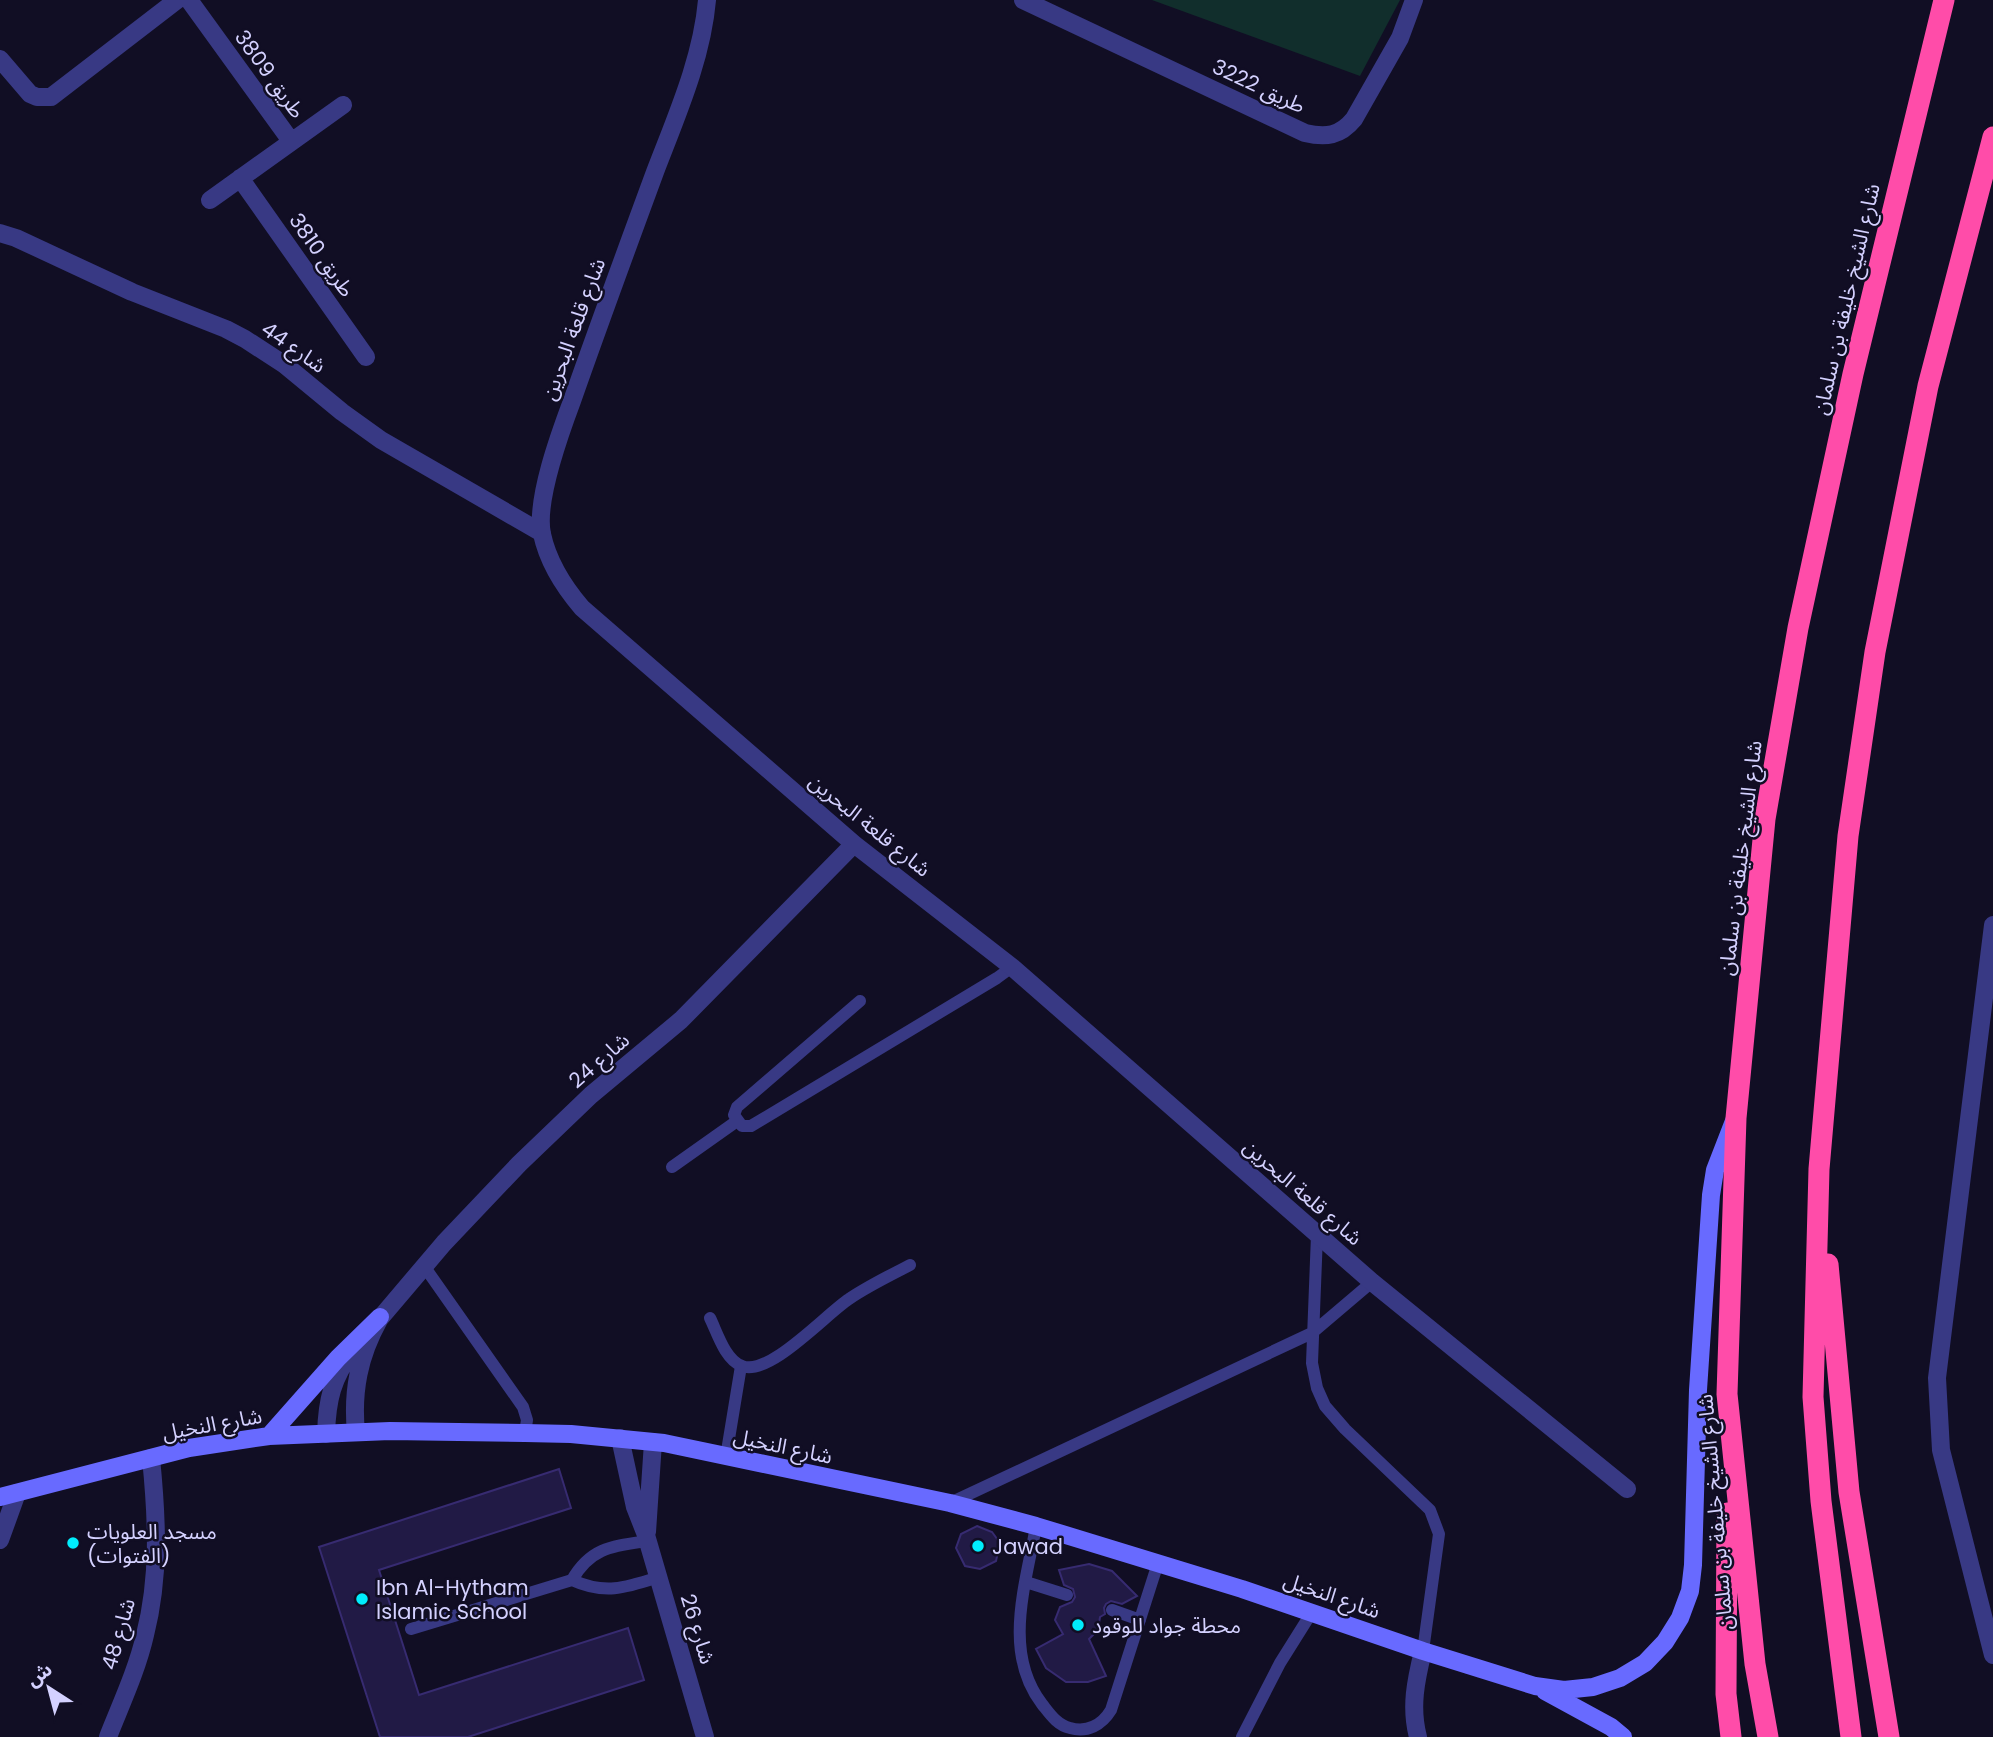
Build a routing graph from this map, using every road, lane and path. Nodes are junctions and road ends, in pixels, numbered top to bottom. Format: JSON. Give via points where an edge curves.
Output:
{"nodes":[{"id":1,"x":177,"y":0,"type":"edge"},
{"id":2,"x":189,"y":0,"type":"edge"},
{"id":3,"x":707,"y":0,"type":"edge"},
{"id":4,"x":1023,"y":0,"type":"edge"},
{"id":5,"x":1414,"y":0,"type":"edge"},
{"id":6,"x":1944,"y":0,"type":"edge"},
{"id":7,"x":0,"y":58,"type":"edge"},
{"id":8,"x":343,"y":105,"type":"dead end"},
{"id":9,"x":1993,"y":137,"type":"edge"},
{"id":10,"x":291,"y":141,"type":"junction"},
{"id":11,"x":240,"y":178,"type":"junction"},
{"id":12,"x":210,"y":200,"type":"dead end"},
{"id":13,"x":0,"y":233,"type":"edge"},
{"id":14,"x":366,"y":357,"type":"dead end"},
{"id":15,"x":542,"y":533,"type":"junction"},
{"id":16,"x":854,"y":844,"type":"junction"},
{"id":17,"x":1993,"y":925,"type":"edge"},
{"id":18,"x":1012,"y":967,"type":"junction"},
{"id":19,"x":860,"y":1001,"type":"dead end"},
{"id":20,"x":1736,"y":1118,"type":"junction"},
{"id":21,"x":737,"y":1121,"type":"junction"},
{"id":22,"x":673,"y":1167,"type":"dead end"},
{"id":23,"x":1819,"y":1169,"type":"junction"},
{"id":24,"x":1317,"y":1235,"type":"junction"},
{"id":25,"x":910,"y":1265,"type":"dead end"},
{"id":26,"x":424,"y":1266,"type":"junction"},
{"id":27,"x":1371,"y":1282,"type":"junction"},
{"id":28,"x":380,"y":1317,"type":"junction"},
{"id":29,"x":710,"y":1318,"type":"dead end"},
{"id":30,"x":1312,"y":1333,"type":"junction"},
{"id":31,"x":741,"y":1366,"type":"junction"},
{"id":32,"x":1727,"y":1409,"type":"junction"},
{"id":33,"x":356,"y":1432,"type":"junction"},
{"id":34,"x":525,"y":1433,"type":"junction"},
{"id":35,"x":326,"y":1434,"type":"junction"},
{"id":36,"x":269,"y":1436,"type":"junction"},
{"id":37,"x":620,"y":1438,"type":"junction"},
{"id":38,"x":653,"y":1442,"type":"junction"},
{"id":39,"x":726,"y":1457,"type":"junction"},
{"id":40,"x":151,"y":1458,"type":"junction"},
{"id":41,"x":1627,"y":1489,"type":"dead end"},
{"id":42,"x":9,"y":1495,"type":"edge"},
{"id":43,"x":950,"y":1503,"type":"junction"},
{"id":44,"x":1036,"y":1526,"type":"junction"},
{"id":45,"x":647,"y":1538,"type":"junction"},
{"id":46,"x":0,"y":1540,"type":"edge"},
{"id":47,"x":1158,"y":1563,"type":"junction"},
{"id":48,"x":659,"y":1577,"type":"junction"},
{"id":49,"x":572,"y":1580,"type":"junction"},
{"id":50,"x":1026,"y":1582,"type":"junction"},
{"id":51,"x":1067,"y":1595,"type":"dead end"},
{"id":52,"x":1112,"y":1611,"type":"dead end"},
{"id":53,"x":1312,"y":1612,"type":"junction"},
{"id":54,"x":1140,"y":1620,"type":"junction"},
{"id":55,"x":411,"y":1629,"type":"dead end"},
{"id":56,"x":1423,"y":1651,"type":"junction"},
{"id":57,"x":1993,"y":1655,"type":"edge"},
{"id":58,"x":1535,"y":1686,"type":"junction"},
{"id":59,"x":108,"y":1737,"type":"edge"},
{"id":60,"x":705,"y":1737,"type":"edge"},
{"id":61,"x":1242,"y":1737,"type":"edge"},
{"id":62,"x":1418,"y":1737,"type":"edge"},
{"id":63,"x":1623,"y":1737,"type":"edge"},
{"id":64,"x":1731,"y":1737,"type":"edge"},
{"id":65,"x":1768,"y":1737,"type":"edge"},
{"id":66,"x":1851,"y":1737,"type":"edge"},
{"id":67,"x":1889,"y":1737,"type":"edge"}],
"edges":[{"from":1,"to":7,"type":"street","via":[[51,97],[30,94]]},
{"from":2,"to":10,"type":"street","name":"طريق 3809"},
{"from":3,"to":15,"type":"street","name":"شارع قلعة البحرين","via":[[698,55],[562,428],[542,510]]},
{"from":4,"to":5,"type":"street","name":"طريق 3222","via":[[1319,136],[1345,130],[1354,119],[1399,38]]},
{"from":6,"to":20,"type":"highway","name":"شارع الشيخ خليفة بن سلمان","via":[[1853,374],[1798,628],[1765,819]]},
{"from":8,"to":10,"type":"street"},
{"from":9,"to":23,"type":"highway","via":[[1928,386],[1875,652],[1848,836]]},
{"from":10,"to":11,"type":"street"},
{"from":11,"to":12,"type":"street"},
{"from":11,"to":14,"type":"street","name":"طريق 3810"},
{"from":13,"to":15,"type":"street","name":"شارع 44","via":[[245,339],[381,440]]},
{"from":15,"to":16,"type":"street","name":"شارع قلعة البحرين","via":[[567,591],[582,608]]},
{"from":16,"to":18,"type":"street","name":"شارع قلعة البحرين"},
{"from":16,"to":26,"type":"street","name":"شارع 24","via":[[681,1020],[591,1095],[519,1164]]},
{"from":17,"to":57,"type":"street","via":[[1937,1378],[1941,1450]]},
{"from":18,"to":21,"type":"lane","via":[[751,1126]]},
{"from":18,"to":24,"type":"street","name":"شارع قلعة البحرين"},
{"from":19,"to":21,"type":"lane","via":[[737,1107]]},
{"from":20,"to":32,"type":"highway","name":"شارع الشيخ خليفة بن سلمان"},
{"from":20,"to":58,"type":"street","name":"شارع النخيل","via":[[1715,1170],[1711,1195],[1690,1591],[1665,1643],[1620,1678],[1564,1690]]},
{"from":21,"to":22,"type":"lane"},
{"from":23,"to":66,"type":"highway","via":[[1814,1396],[1821,1501]]},
{"from":23,"to":67,"type":"highway","via":[[1849,1492]]},
{"from":24,"to":27,"type":"street","name":"شارع قلعة البحرين"},
{"from":24,"to":30,"type":"lane"},
{"from":25,"to":31,"type":"lane","via":[[850,1298],[775,1357],[752,1367]]},
{"from":26,"to":28,"type":"street","name":"شارع 24"},
{"from":26,"to":34,"type":"lane","via":[[523,1407]]},
{"from":27,"to":30,"type":"lane"},
{"from":27,"to":41,"type":"street","name":"شارع قلعة البحرين"},
{"from":28,"to":33,"type":"street","name":"شارع 24","via":[[358,1372]]},
{"from":28,"to":35,"type":"street","name":"شارع 24","via":[[335,1376]]},
{"from":28,"to":36,"type":"street"},
{"from":29,"to":31,"type":"lane","via":[[727,1353]]},
{"from":30,"to":43,"type":"lane"},
{"from":30,"to":56,"type":"lane","via":[[1312,1363],[1325,1406],[1430,1510],[1438,1534]]},
{"from":31,"to":39,"type":"lane"},
{"from":32,"to":64,"type":"highway","via":[[1726,1694]]},
{"from":32,"to":65,"type":"highway","name":"شارع الشيخ خليفة بن سلمان","via":[[1755,1664]]},
{"from":33,"to":34,"type":"street","name":"شارع النخيل"},
{"from":33,"to":35,"type":"street","name":"شارع النخيل"},
{"from":34,"to":37,"type":"street","name":"شارع النخيل"},
{"from":35,"to":36,"type":"street","name":"شارع النخيل"},
{"from":36,"to":40,"type":"street","name":"شارع النخيل"},
{"from":37,"to":38,"type":"street","name":"شارع النخيل"},
{"from":37,"to":45,"type":"street","name":"شارع 26","via":[[635,1507]]},
{"from":38,"to":39,"type":"street","name":"شارع النخيل"},
{"from":38,"to":45,"type":"street","name":"شارع 26"},
{"from":39,"to":43,"type":"street","name":"شارع النخيل"},
{"from":40,"to":42,"type":"street","name":"شارع النخيل"},
{"from":40,"to":59,"type":"street","name":"شارع 48","via":[[158,1534],[152,1603],[145,1638]]},
{"from":42,"to":46,"type":"street"},
{"from":43,"to":44,"type":"street","name":"شارع النخيل"},
{"from":44,"to":47,"type":"street","name":"شارع النخيل"},
{"from":44,"to":50,"type":"lane"},
{"from":45,"to":48,"type":"street","name":"شارع 26"},
{"from":45,"to":49,"type":"lane","via":[[598,1551]]},
{"from":47,"to":53,"type":"street","name":"شارع النخيل"},
{"from":47,"to":54,"type":"lane"},
{"from":48,"to":49,"type":"lane","via":[[612,1590]]},
{"from":48,"to":60,"type":"street","name":"شارع 26"},
{"from":49,"to":55,"type":"lane"},
{"from":50,"to":51,"type":"lane"},
{"from":50,"to":54,"type":"lane","via":[[1018,1638],[1021,1660],[1038,1699],[1051,1716],[1073,1730],[1091,1728],[1111,1710]]},
{"from":52,"to":54,"type":"lane"},
{"from":53,"to":56,"type":"street","name":"شارع النخيل"},
{"from":53,"to":61,"type":"lane"},
{"from":56,"to":58,"type":"street","name":"شارع النخيل"},
{"from":56,"to":62,"type":"street","via":[[1414,1696]]},
{"from":58,"to":63,"type":"street","name":"شارع النخيل"}]}
